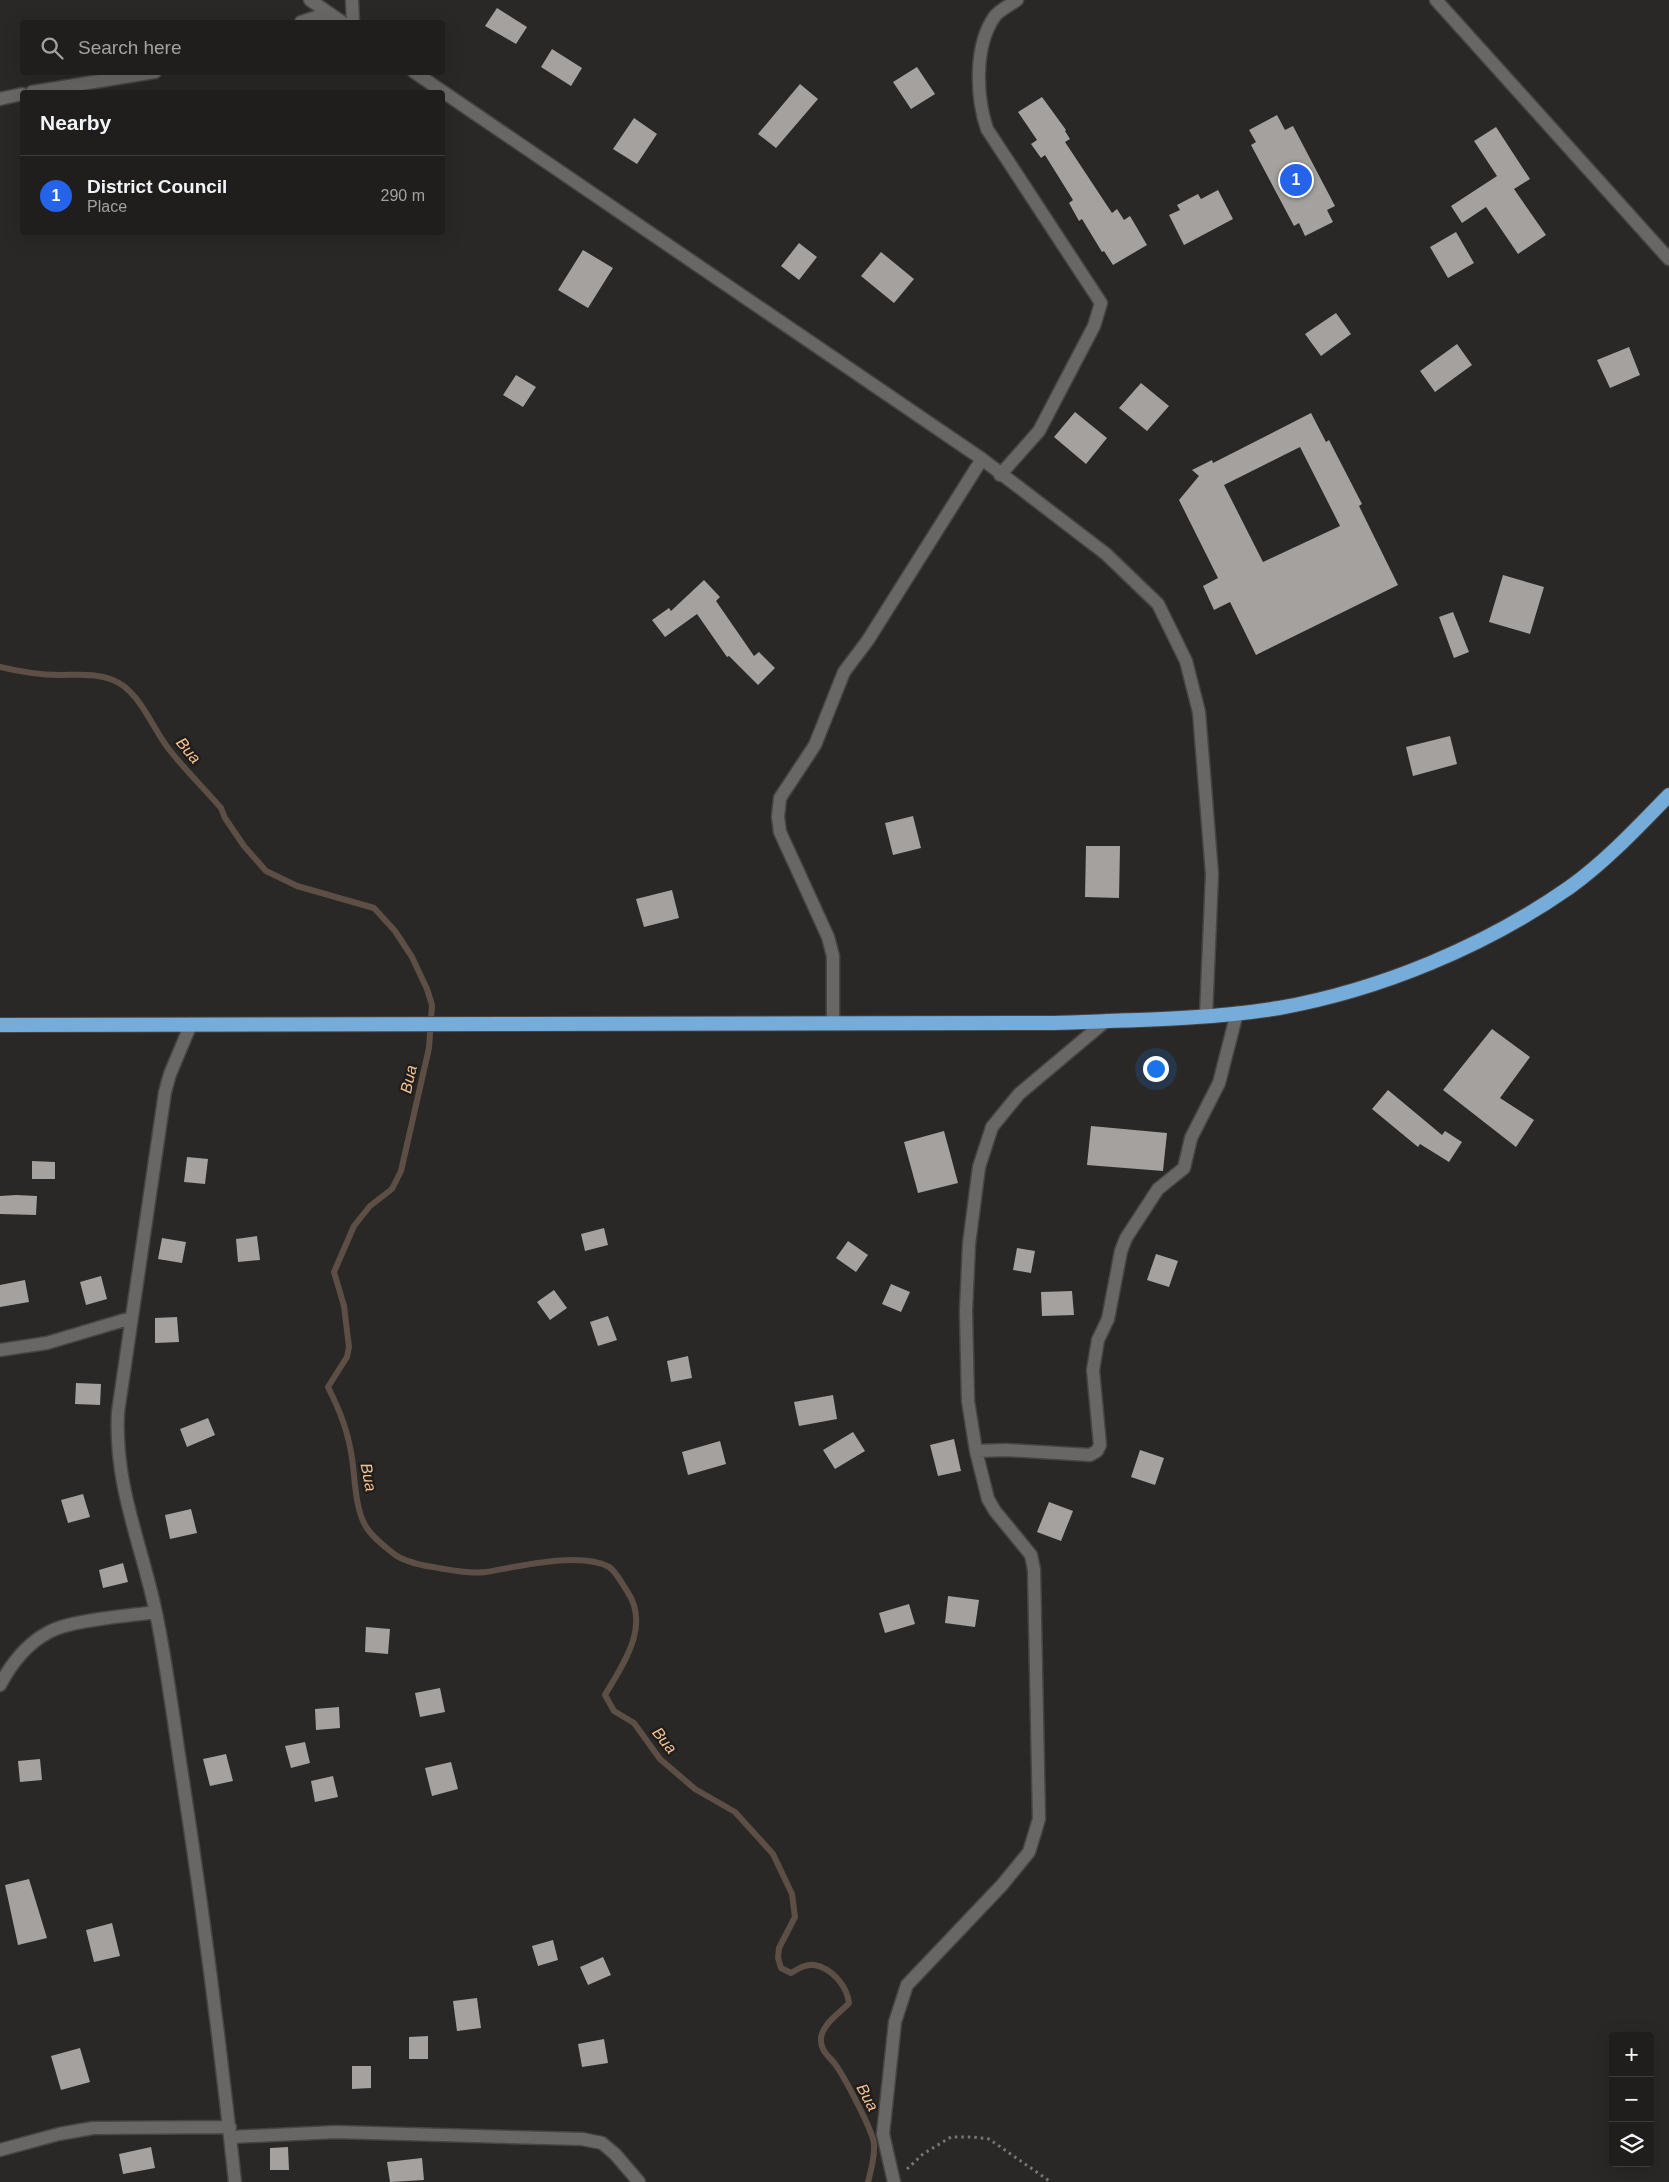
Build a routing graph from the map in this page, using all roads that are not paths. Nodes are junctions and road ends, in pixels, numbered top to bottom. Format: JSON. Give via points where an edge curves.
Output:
{"nodes":[{"id":1,"x":310,"y":0,"type":"edge"},
{"id":2,"x":352,"y":0,"type":"edge"},
{"id":3,"x":1017,"y":0,"type":"edge"},
{"id":4,"x":1436,"y":0,"type":"edge"},
{"id":5,"x":329,"y":13,"type":"junction"},
{"id":6,"x":307,"y":20,"type":"edge"},
{"id":7,"x":339,"y":20,"type":"edge"},
{"id":8,"x":353,"y":20,"type":"edge"},
{"id":9,"x":137,"y":75,"type":"edge"},
{"id":10,"x":418,"y":75,"type":"edge"},
{"id":11,"x":44,"y":90,"type":"edge"},
{"id":12,"x":440,"y":90,"type":"edge"},
{"id":13,"x":445,"y":93,"type":"edge"},
{"id":14,"x":20,"y":94,"type":"edge"},
{"id":15,"x":0,"y":99,"type":"edge"},
{"id":16,"x":1669,"y":259,"type":"edge"},
{"id":17,"x":982,"y":459,"type":"junction"},
{"id":18,"x":1000,"y":475,"type":"junction"},
{"id":19,"x":1669,"y":795,"type":"edge"},
{"id":20,"x":1237,"y":1013,"type":"junction"},
{"id":21,"x":1206,"y":1016,"type":"junction"},
{"id":22,"x":1107,"y":1020,"type":"junction"},
{"id":23,"x":833,"y":1023,"type":"junction"},
{"id":24,"x":191,"y":1024,"type":"junction"},
{"id":25,"x":0,"y":1025,"type":"edge"},
{"id":26,"x":132,"y":1318,"type":"junction"},
{"id":27,"x":0,"y":1350,"type":"edge"},
{"id":28,"x":976,"y":1451,"type":"junction"},
{"id":29,"x":155,"y":1612,"type":"junction"},
{"id":30,"x":0,"y":1685,"type":"edge"},
{"id":31,"x":230,"y":2132,"type":"junction"},
{"id":32,"x":0,"y":2150,"type":"edge"},
{"id":33,"x":898,"y":2179,"type":"edge"},
{"id":34,"x":235,"y":2182,"type":"edge"},
{"id":35,"x":639,"y":2182,"type":"edge"}],
"edges":[{"from":1,"to":5,"type":"street"},
{"from":2,"to":8,"type":"street"},
{"from":3,"to":18,"type":"street","via":[[996,15],[984,38],[979,64],[983,115],[987,129],[1101,303],[1094,326],[1039,431]]},
{"from":4,"to":16,"type":"street"},
{"from":5,"to":6,"type":"street"},
{"from":5,"to":7,"type":"street"},
{"from":9,"to":11,"type":"street"},
{"from":10,"to":12,"type":"street"},
{"from":13,"to":17,"type":"street"},
{"from":14,"to":15,"type":"street"},
{"from":17,"to":18,"type":"street"},
{"from":17,"to":23,"type":"street","via":[[874,632],[844,672],[815,745],[780,798],[780,832],[828,937],[833,956]]},
{"from":18,"to":21,"type":"street","via":[[1106,554],[1158,604],[1186,661],[1199,712],[1212,874]]},
{"from":19,"to":20,"type":"highway","via":[[1623,842],[1570,886],[1521,918],[1400,976],[1338,996]]},
{"from":20,"to":21,"type":"highway"},
{"from":20,"to":28,"type":"street","via":[[1219,1083],[1191,1138],[1184,1168],[1158,1189],[1121,1251],[1108,1319],[1098,1340],[1093,1370],[1100,1445],[1097,1451],[1090,1455]]},
{"from":21,"to":22,"type":"highway"},
{"from":22,"to":23,"type":"highway"},
{"from":22,"to":28,"type":"street","via":[[1019,1094],[992,1127],[979,1168],[968,1244],[966,1311],[968,1401]]},
{"from":23,"to":24,"type":"highway"},
{"from":24,"to":25,"type":"highway"},
{"from":24,"to":26,"type":"street","via":[[165,1092]]},
{"from":26,"to":27,"type":"street","via":[[47,1343]]},
{"from":26,"to":29,"type":"street","via":[[118,1412],[119,1466],[124,1497]]},
{"from":28,"to":33,"type":"street","via":[[988,1499],[1031,1555],[1034,1570],[1039,1819],[1029,1852],[907,1985],[895,2022],[883,2134]]},
{"from":29,"to":30,"type":"street","via":[[51,1631],[36,1640],[8,1669]]},
{"from":29,"to":31,"type":"street","via":[[196,1864]]},
{"from":31,"to":32,"type":"street","via":[[93,2128]]},
{"from":31,"to":34,"type":"street"},
{"from":31,"to":35,"type":"street","via":[[582,2139],[602,2143]]}]}
